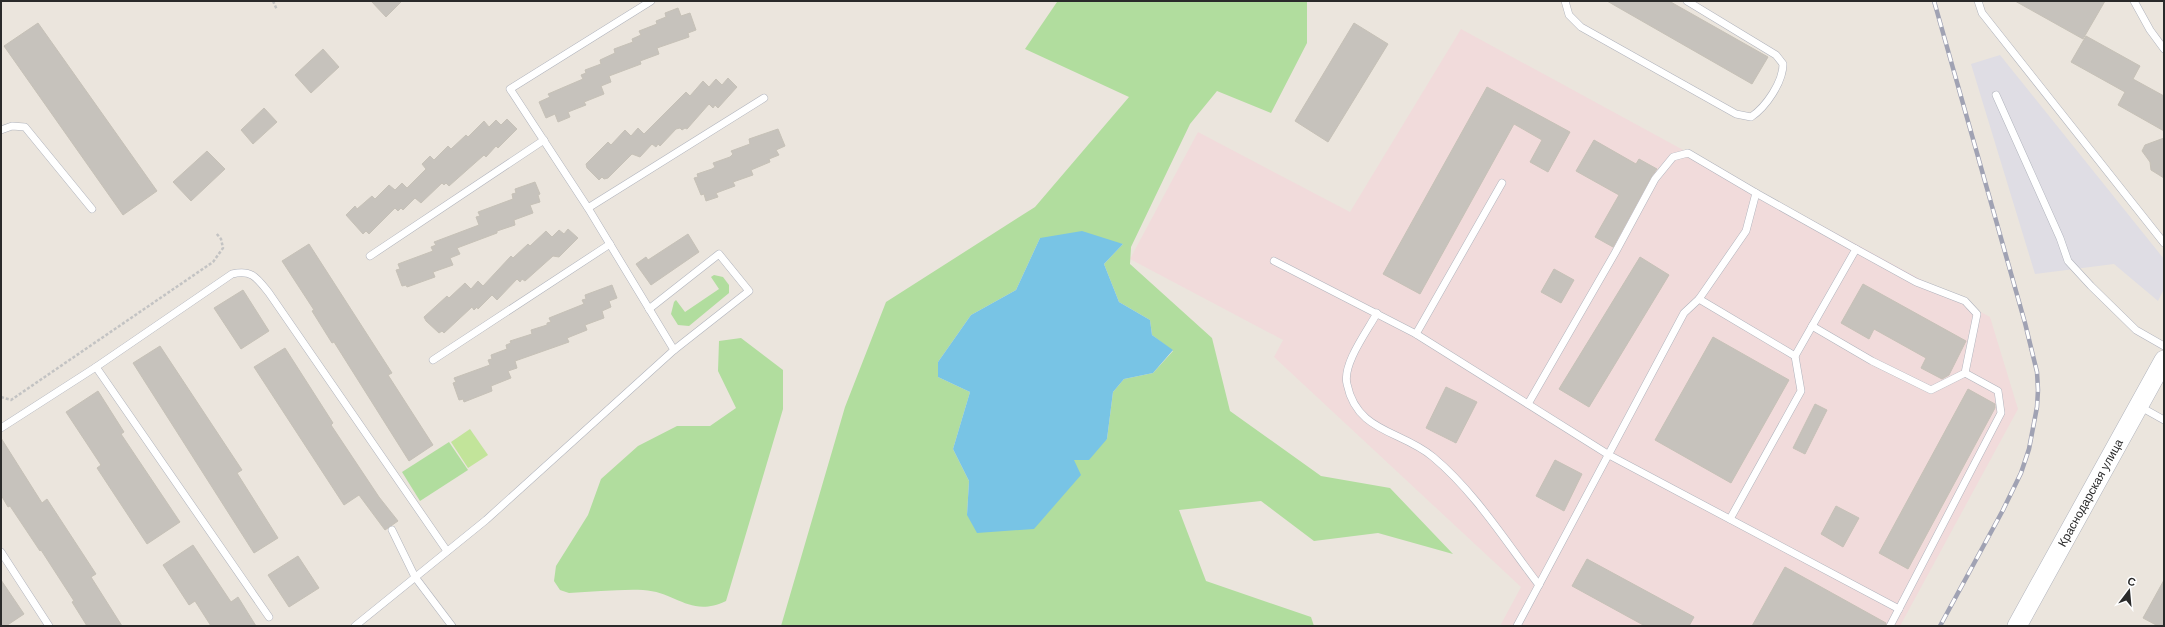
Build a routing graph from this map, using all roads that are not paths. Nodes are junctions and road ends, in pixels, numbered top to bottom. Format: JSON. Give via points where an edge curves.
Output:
{"nodes":[{"id":1,"x":651,"y":1,"type":"edge"},
{"id":2,"x":1565,"y":1,"type":"edge"},
{"id":3,"x":1687,"y":1,"type":"edge"},
{"id":4,"x":1978,"y":1,"type":"edge"},
{"id":5,"x":2134,"y":1,"type":"edge"},
{"id":6,"x":2164,"y":49,"type":"edge"},
{"id":7,"x":1996,"y":95,"type":"dead end"},
{"id":8,"x":764,"y":98,"type":"dead end"},
{"id":9,"x":1,"y":130,"type":"edge"},
{"id":10,"x":544,"y":140,"type":"junction"},
{"id":11,"x":1502,"y":184,"type":"dead end"},
{"id":12,"x":1756,"y":193,"type":"junction"},
{"id":13,"x":588,"y":208,"type":"junction"},
{"id":14,"x":92,"y":209,"type":"dead end"},
{"id":15,"x":610,"y":244,"type":"junction"},
{"id":16,"x":2164,"y":244,"type":"edge"},
{"id":17,"x":1856,"y":249,"type":"junction"},
{"id":18,"x":370,"y":256,"type":"dead end"},
{"id":19,"x":1274,"y":261,"type":"dead end"},
{"id":20,"x":1699,"y":298,"type":"junction"},
{"id":21,"x":649,"y":309,"type":"junction"},
{"id":22,"x":1378,"y":313,"type":"junction"},
{"id":23,"x":1812,"y":326,"type":"junction"},
{"id":24,"x":1416,"y":334,"type":"junction"},
{"id":25,"x":2164,"y":346,"type":"edge"},
{"id":26,"x":674,"y":350,"type":"junction"},
{"id":27,"x":1795,"y":356,"type":"junction"},
{"id":28,"x":433,"y":360,"type":"dead end"},
{"id":29,"x":2164,"y":360,"type":"edge"},
{"id":30,"x":96,"y":367,"type":"junction"},
{"id":31,"x":1965,"y":373,"type":"junction"},
{"id":32,"x":1528,"y":404,"type":"junction"},
{"id":33,"x":2139,"y":406,"type":"junction"},
{"id":34,"x":2164,"y":420,"type":"edge"},
{"id":35,"x":1,"y":428,"type":"edge"},
{"id":36,"x":1609,"y":455,"type":"junction"},
{"id":37,"x":1730,"y":519,"type":"junction"},
{"id":38,"x":392,"y":530,"type":"dead end"},
{"id":39,"x":447,"y":551,"type":"junction"},
{"id":40,"x":1,"y":552,"type":"edge"},
{"id":41,"x":415,"y":576,"type":"junction"},
{"id":42,"x":1539,"y":585,"type":"junction"},
{"id":43,"x":1899,"y":609,"type":"junction"},
{"id":44,"x":269,"y":617,"type":"dead end"},
{"id":45,"x":49,"y":626,"type":"edge"},
{"id":46,"x":355,"y":626,"type":"edge"},
{"id":47,"x":452,"y":626,"type":"edge"},
{"id":48,"x":1517,"y":626,"type":"edge"},
{"id":49,"x":1890,"y":626,"type":"edge"},
{"id":50,"x":2017,"y":626,"type":"edge"}],
"edges":[{"from":1,"to":10,"type":"lane","via":[[510,89]]},
{"from":2,"to":3,"type":"lane","via":[[1570,15],[1581,27],[1736,114],[1751,117],[1759,111],[1783,75],[1784,64],[1776,55]]},
{"from":4,"to":16,"type":"lane","via":[[1982,13]]},
{"from":5,"to":6,"type":"lane"},
{"from":7,"to":25,"type":"lane","via":[[2060,238],[2068,262],[2136,330]]},
{"from":8,"to":13,"type":"lane"},
{"from":9,"to":14,"type":"lane","via":[[12,126],[25,127]]},
{"from":10,"to":13,"type":"lane"},
{"from":10,"to":18,"type":"lane"},
{"from":11,"to":24,"type":"lane"},
{"from":12,"to":17,"type":"lane"},
{"from":12,"to":20,"type":"lane","via":[[1746,231]]},
{"from":12,"to":32,"type":"lane","via":[[1688,153],[1673,157],[1655,179]]},
{"from":13,"to":15,"type":"lane"},
{"from":15,"to":21,"type":"lane"},
{"from":15,"to":28,"type":"lane"},
{"from":17,"to":23,"type":"lane"},
{"from":17,"to":31,"type":"lane","via":[[1916,282],[1965,301],[1977,314]]},
{"from":19,"to":22,"type":"lane"},
{"from":20,"to":27,"type":"lane"},
{"from":20,"to":36,"type":"lane","via":[[1684,313]]},
{"from":21,"to":26,"type":"lane"},
{"from":21,"to":26,"type":"lane","via":[[719,254],[749,291]]},
{"from":22,"to":24,"type":"lane"},
{"from":22,"to":42,"type":"lane","via":[[1348,364],[1346,382],[1353,403],[1365,419],[1432,456],[1462,484]]},
{"from":23,"to":27,"type":"lane"},
{"from":23,"to":31,"type":"lane","via":[[1872,362],[1931,390]]},
{"from":24,"to":32,"type":"lane"},
{"from":26,"to":39,"type":"lane","via":[[486,520]]},
{"from":27,"to":37,"type":"lane","via":[[1801,391]]},
{"from":29,"to":33,"type":"main road","name":"Краснодарская улица"},
{"from":30,"to":35,"type":"lane"},
{"from":30,"to":39,"type":"lane","via":[[232,274],[242,272],[256,277]]},
{"from":30,"to":44,"type":"lane"},
{"from":31,"to":43,"type":"lane","via":[[1998,391],[2001,413]]},
{"from":32,"to":36,"type":"lane"},
{"from":33,"to":34,"type":"lane"},
{"from":33,"to":50,"type":"main road","name":"Краснодарская улица"},
{"from":36,"to":37,"type":"lane"},
{"from":36,"to":42,"type":"lane"},
{"from":37,"to":43,"type":"lane"},
{"from":38,"to":41,"type":"lane"},
{"from":39,"to":41,"type":"lane"},
{"from":40,"to":45,"type":"lane"},
{"from":41,"to":46,"type":"lane"},
{"from":41,"to":47,"type":"lane"},
{"from":42,"to":48,"type":"lane"},
{"from":43,"to":49,"type":"lane"}]}
